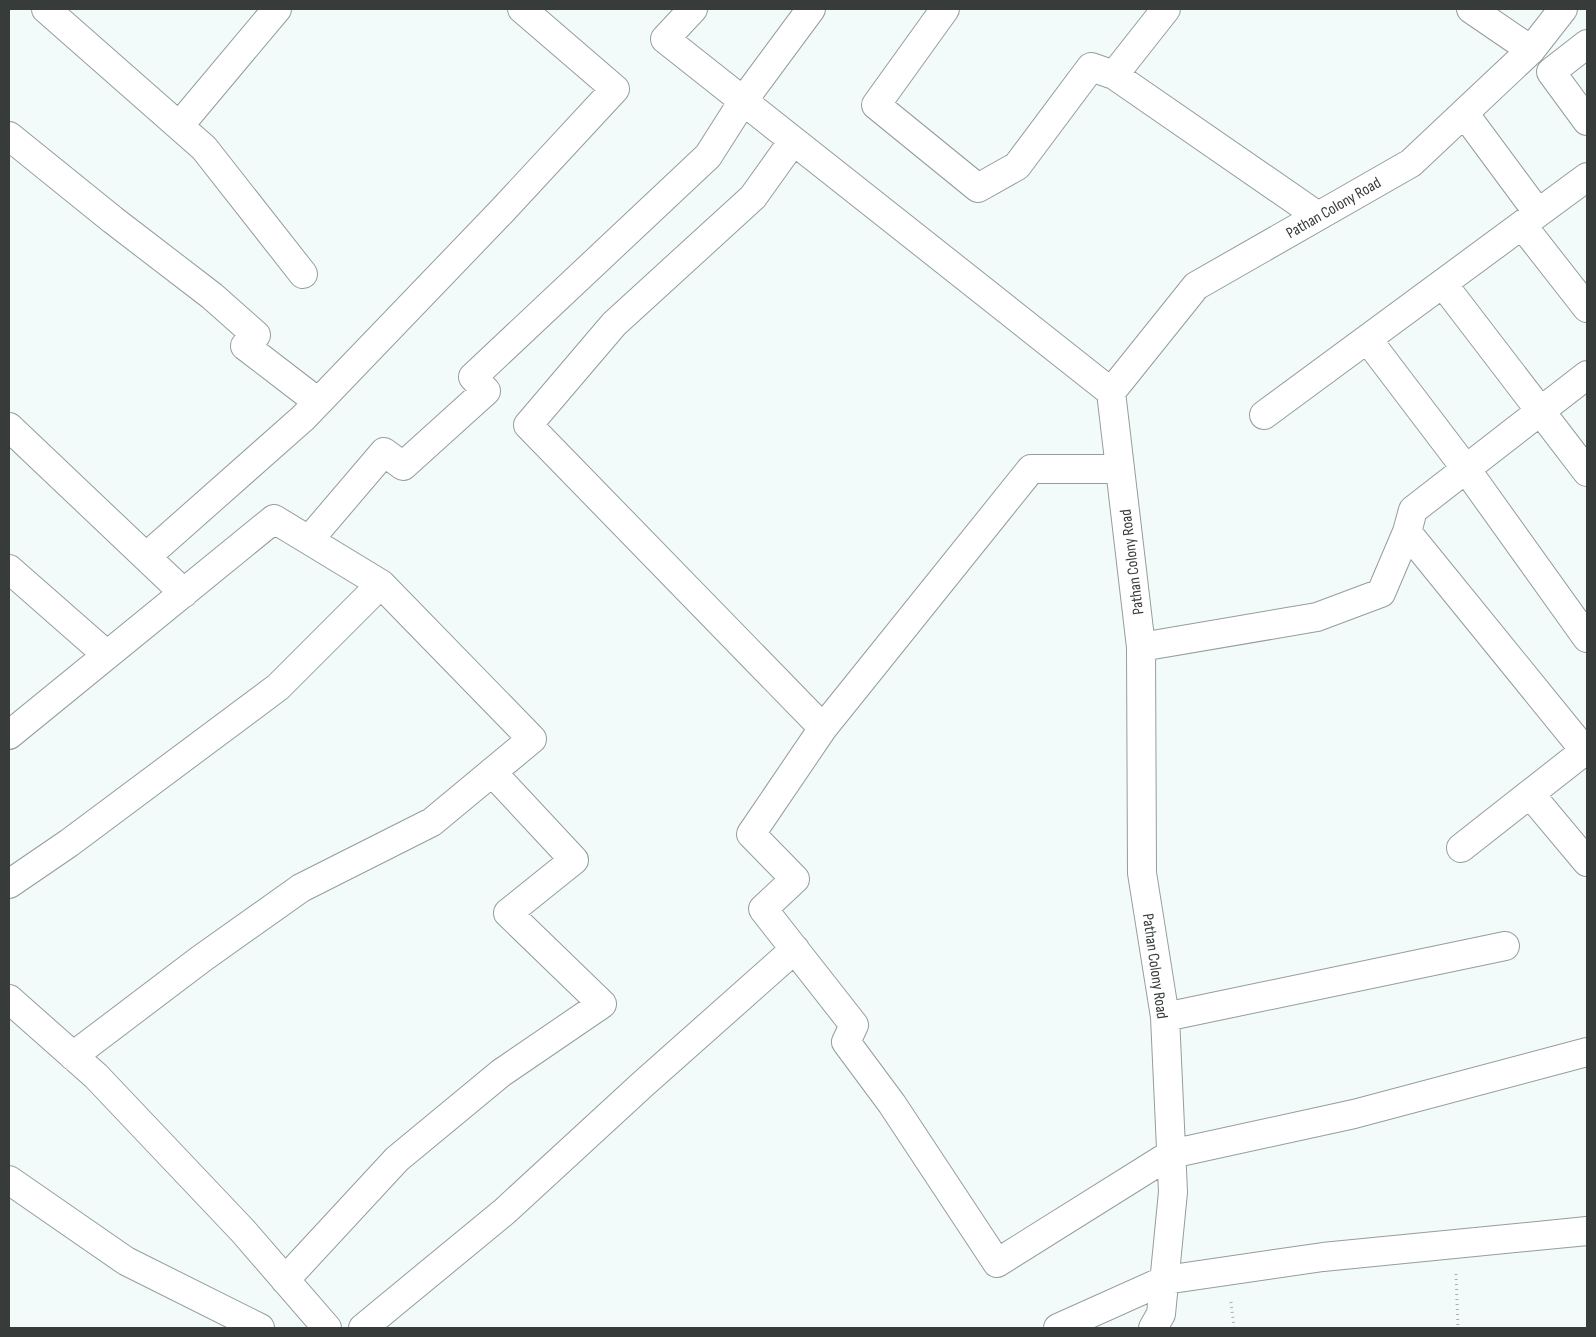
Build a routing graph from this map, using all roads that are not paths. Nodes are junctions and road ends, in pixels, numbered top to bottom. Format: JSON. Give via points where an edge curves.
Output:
{"nodes":[{"id":1,"x":46,"y":9,"type":"edge"},
{"id":2,"x":277,"y":9,"type":"edge"},
{"id":3,"x":522,"y":9,"type":"edge"},
{"id":4,"x":693,"y":9,"type":"edge"},
{"id":5,"x":811,"y":9,"type":"edge"},
{"id":6,"x":945,"y":9,"type":"edge"},
{"id":7,"x":1166,"y":9,"type":"edge"},
{"id":8,"x":1471,"y":9,"type":"edge"},
{"id":9,"x":1562,"y":9,"type":"edge"},
{"id":10,"x":1587,"y":44,"type":"edge"},
{"id":11,"x":1530,"y":50,"type":"junction"},
{"id":12,"x":1114,"y":76,"type":"junction"},
{"id":13,"x":744,"y":101,"type":"junction"},
{"id":14,"x":1464,"y":113,"type":"junction"},
{"id":15,"x":1587,"y":121,"type":"edge"},
{"id":16,"x":179,"y":126,"type":"junction"},
{"id":17,"x":9,"y":136,"type":"edge"},
{"id":18,"x":793,"y":140,"type":"junction"},
{"id":19,"x":1587,"y":177,"type":"edge"},
{"id":20,"x":1318,"y":216,"type":"junction"},
{"id":21,"x":1530,"y":219,"type":"junction"},
{"id":22,"x":303,"y":274,"type":"dead end"},
{"id":23,"x":1443,"y":284,"type":"junction"},
{"id":24,"x":1587,"y":308,"type":"edge"},
{"id":25,"x":1368,"y":340,"type":"junction"},
{"id":26,"x":1587,"y":376,"type":"edge"},
{"id":27,"x":1111,"y":392,"type":"junction"},
{"id":28,"x":318,"y":402,"type":"junction"},
{"id":29,"x":1540,"y":412,"type":"junction"},
{"id":30,"x":1264,"y":415,"type":"dead end"},
{"id":31,"x":9,"y":427,"type":"edge"},
{"id":32,"x":1120,"y":469,"type":"junction"},
{"id":33,"x":1466,"y":469,"type":"junction"},
{"id":34,"x":1587,"y":472,"type":"edge"},
{"id":35,"x":1407,"y":532,"type":"junction"},
{"id":36,"x":309,"y":540,"type":"junction"},
{"id":37,"x":146,"y":557,"type":"junction"},
{"id":38,"x":9,"y":569,"type":"edge"},
{"id":39,"x":381,"y":584,"type":"junction"},
{"id":40,"x":184,"y":593,"type":"junction"},
{"id":41,"x":1587,"y":638,"type":"edge"},
{"id":42,"x":1141,"y":647,"type":"junction"},
{"id":43,"x":106,"y":655,"type":"junction"},
{"id":44,"x":824,"y":728,"type":"junction"},
{"id":45,"x":9,"y":735,"type":"edge"},
{"id":46,"x":1586,"y":750,"type":"edge"},
{"id":47,"x":492,"y":772,"type":"junction"},
{"id":48,"x":1530,"y":794,"type":"junction"},
{"id":49,"x":1461,"y":848,"type":"dead end"},
{"id":50,"x":1587,"y":862,"type":"edge"},
{"id":51,"x":9,"y":884,"type":"edge"},
{"id":52,"x":1504,"y":946,"type":"dead end"},
{"id":53,"x":794,"y":949,"type":"junction"},
{"id":54,"x":9,"y":999,"type":"edge"},
{"id":55,"x":1165,"y":1018,"type":"junction"},
{"id":56,"x":1587,"y":1052,"type":"edge"},
{"id":57,"x":73,"y":1056,"type":"junction"},
{"id":58,"x":1171,"y":1154,"type":"junction"},
{"id":59,"x":9,"y":1180,"type":"edge"},
{"id":60,"x":1587,"y":1231,"type":"edge"},
{"id":61,"x":285,"y":1280,"type":"junction"},
{"id":62,"x":1164,"y":1280,"type":"junction"},
{"id":63,"x":260,"y":1328,"type":"edge"},
{"id":64,"x":327,"y":1328,"type":"edge"},
{"id":65,"x":363,"y":1328,"type":"edge"},
{"id":66,"x":1058,"y":1328,"type":"edge"},
{"id":67,"x":1153,"y":1328,"type":"edge"}],
"edges":[{"from":1,"to":16,"type":"street"},
{"from":2,"to":16,"type":"street"},
{"from":3,"to":28,"type":"street","via":[[615,89]]},
{"from":4,"to":13,"type":"street","via":[[665,39]]},
{"from":5,"to":13,"type":"street"},
{"from":6,"to":12,"type":"street","via":[[876,105],[978,188],[1017,166],[1091,66]]},
{"from":7,"to":12,"type":"street"},
{"from":8,"to":11,"type":"street"},
{"from":9,"to":11,"type":"street","name":"Pathan Colony Road"},
{"from":10,"to":15,"type":"street","via":[[1551,72]]},
{"from":11,"to":14,"type":"street","name":"Pathan Colony Road"},
{"from":12,"to":20,"type":"street"},
{"from":13,"to":18,"type":"street"},
{"from":13,"to":36,"type":"street","via":[[708,156],[474,377],[486,391],[404,466],[384,452]]},
{"from":14,"to":20,"type":"street","name":"Pathan Colony Road","via":[[1411,163]]},
{"from":14,"to":21,"type":"street"},
{"from":16,"to":22,"type":"street","via":[[204,148]]},
{"from":17,"to":28,"type":"street","via":[[212,296],[256,334],[245,346]]},
{"from":18,"to":27,"type":"street"},
{"from":18,"to":44,"type":"street","via":[[753,197],[614,324],[528,425]]},
{"from":19,"to":21,"type":"street"},
{"from":20,"to":27,"type":"street","name":"Pathan Colony Road","via":[[1196,286]]},
{"from":21,"to":23,"type":"street"},
{"from":21,"to":24,"type":"street"},
{"from":23,"to":25,"type":"street"},
{"from":23,"to":29,"type":"street"},
{"from":25,"to":30,"type":"street"},
{"from":25,"to":33,"type":"street"},
{"from":26,"to":29,"type":"street"},
{"from":27,"to":32,"type":"street","name":"Pathan Colony Road"},
{"from":28,"to":37,"type":"street"},
{"from":29,"to":33,"type":"street"},
{"from":29,"to":34,"type":"street"},
{"from":31,"to":37,"type":"street"},
{"from":32,"to":42,"type":"street","name":"Pathan Colony Road"},
{"from":32,"to":44,"type":"street","via":[[1030,469]]},
{"from":33,"to":35,"type":"street","via":[[1413,510]]},
{"from":33,"to":41,"type":"street"},
{"from":35,"to":42,"type":"street","via":[[1381,592],[1317,617]]},
{"from":35,"to":46,"type":"street"},
{"from":36,"to":39,"type":"street"},
{"from":36,"to":40,"type":"street","via":[[274,519]]},
{"from":37,"to":40,"type":"street"},
{"from":38,"to":43,"type":"street"},
{"from":39,"to":47,"type":"street","via":[[532,738]]},
{"from":39,"to":51,"type":"street","via":[[278,687]]},
{"from":40,"to":43,"type":"street"},
{"from":42,"to":55,"type":"street","name":"Pathan Colony Road","via":[[1142,873]]},
{"from":43,"to":45,"type":"street"},
{"from":44,"to":53,"type":"street","via":[[751,834],[795,880],[763,909]]},
{"from":46,"to":48,"type":"street"},
{"from":47,"to":57,"type":"street","via":[[432,822],[300,888]]},
{"from":47,"to":61,"type":"street","via":[[574,860],[508,913],[602,1004],[501,1073],[397,1159]]},
{"from":48,"to":49,"type":"street"},
{"from":48,"to":50,"type":"street"},
{"from":52,"to":55,"type":"street"},
{"from":53,"to":58,"type":"street","via":[[854,1024],[846,1042],[892,1104],[998,1263]]},
{"from":53,"to":65,"type":"street","via":[[505,1211]]},
{"from":54,"to":57,"type":"street"},
{"from":55,"to":58,"type":"street","name":"Pathan Colony Road"},
{"from":56,"to":58,"type":"street","via":[[1354,1114]]},
{"from":57,"to":61,"type":"street","via":[[96,1076]]},
{"from":58,"to":62,"type":"street","name":"Pathan Colony Road","via":[[1173,1192]]},
{"from":59,"to":63,"type":"street","via":[[126,1261]]},
{"from":60,"to":62,"type":"street","via":[[1323,1257]]},
{"from":61,"to":64,"type":"street"},
{"from":62,"to":66,"type":"street"},
{"from":62,"to":67,"type":"street","name":"Pathan Colony Road","via":[[1161,1314]]}]}
